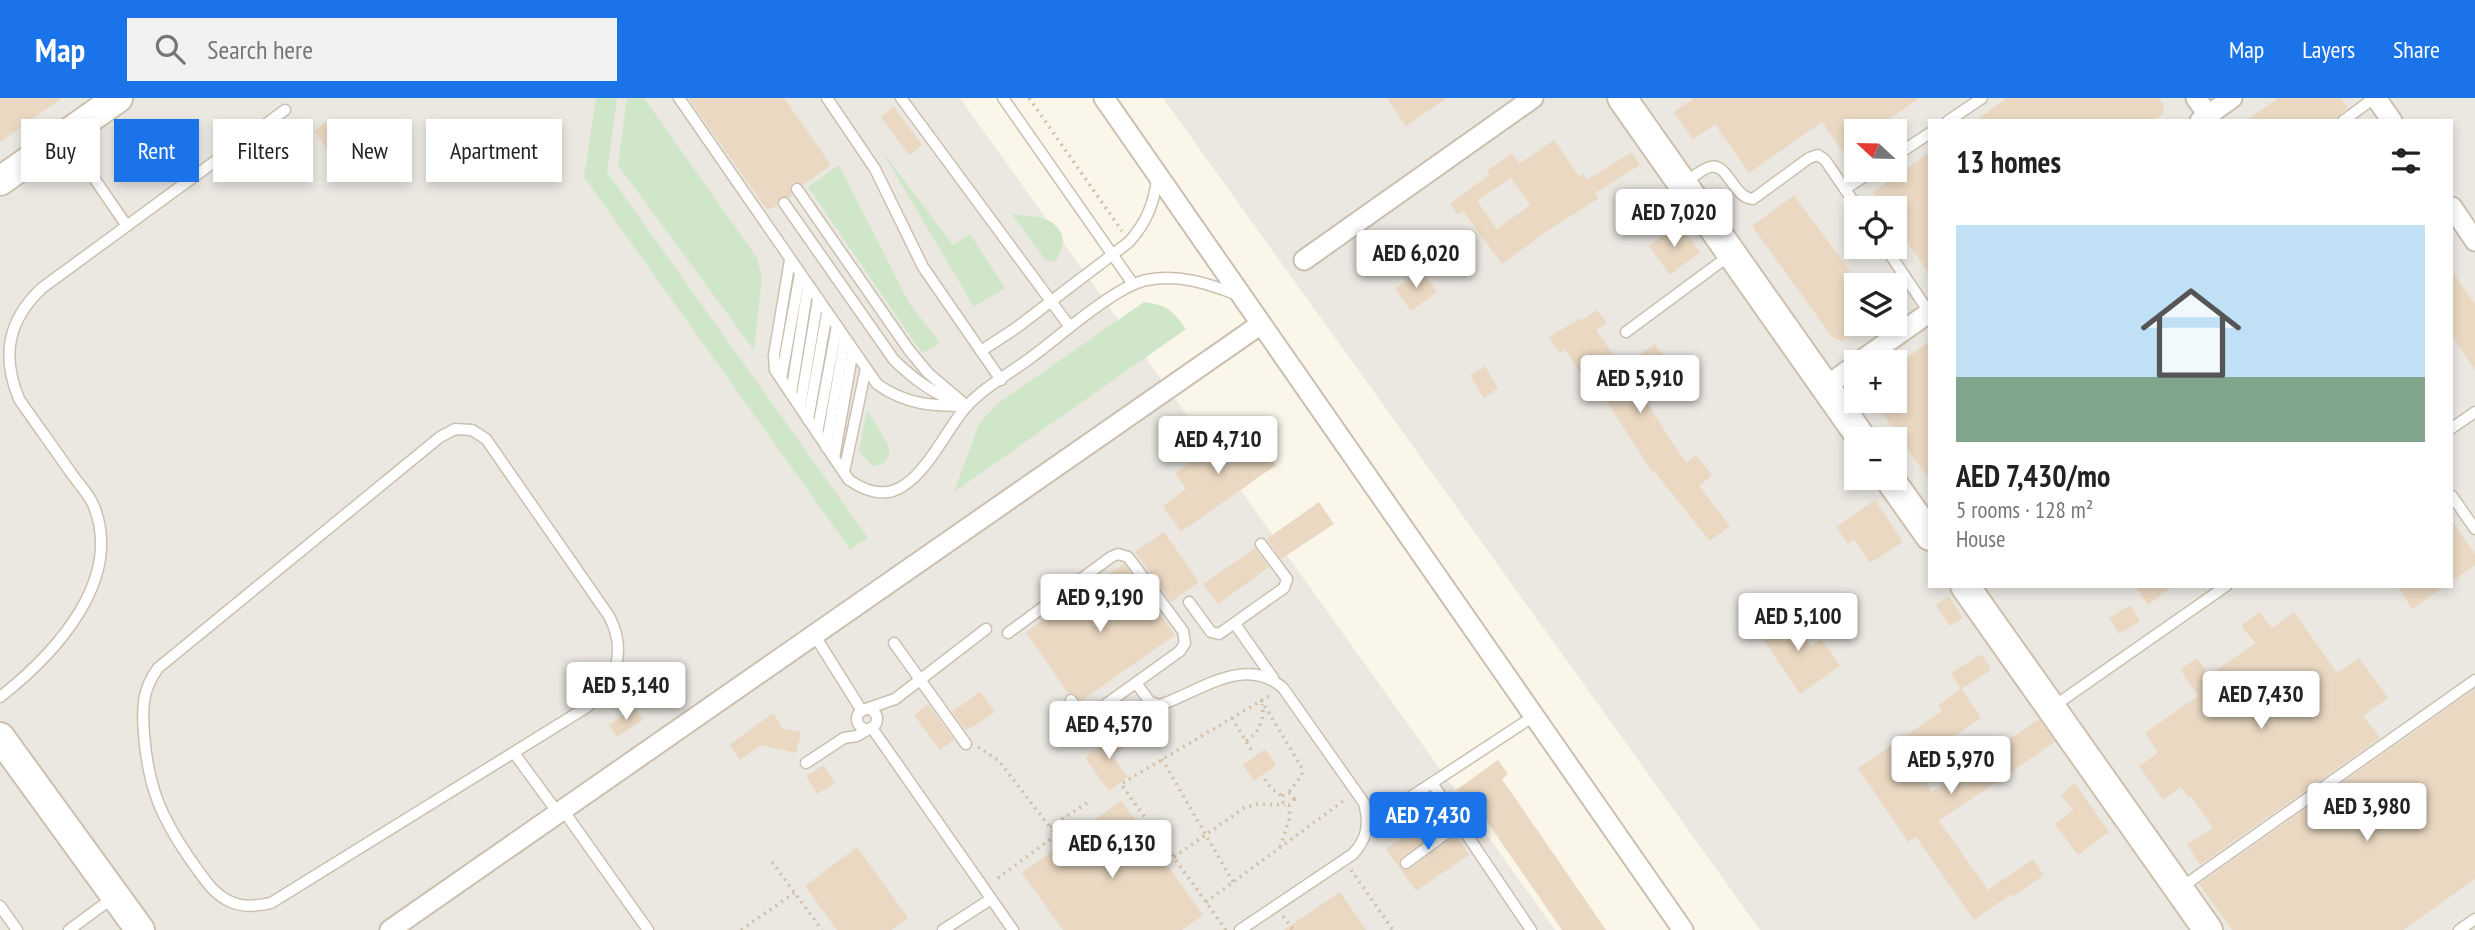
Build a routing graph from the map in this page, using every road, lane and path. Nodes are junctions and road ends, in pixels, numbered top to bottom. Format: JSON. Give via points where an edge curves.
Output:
{"nodes":[{"id":1,"x":679,"y":98,"type":"edge"},
{"id":2,"x":827,"y":98,"type":"edge"},
{"id":3,"x":901,"y":98,"type":"edge"},
{"id":4,"x":1003,"y":98,"type":"edge"},
{"id":5,"x":1028,"y":98,"type":"edge"},
{"id":6,"x":1104,"y":98,"type":"edge"},
{"id":7,"x":1533,"y":98,"type":"edge"},
{"id":8,"x":1622,"y":98,"type":"edge"},
{"id":9,"x":1982,"y":98,"type":"edge"},
{"id":10,"x":2196,"y":98,"type":"edge"},
{"id":11,"x":2232,"y":98,"type":"edge"},
{"id":12,"x":2375,"y":98,"type":"edge"},
{"id":13,"x":101,"y":106,"type":"edge"},
{"id":14,"x":285,"y":110,"type":"dead end"},
{"id":15,"x":2204,"y":118,"type":"edge"},
{"id":16,"x":85,"y":119,"type":"edge"},
{"id":17,"x":1951,"y":119,"type":"edge"},
{"id":18,"x":2346,"y":119,"type":"edge"},
{"id":19,"x":2391,"y":119,"type":"edge"},
{"id":20,"x":1928,"y":134,"type":"edge"},
{"id":21,"x":1908,"y":147,"type":"edge"},
{"id":22,"x":21,"y":166,"type":"edge"},
{"id":23,"x":1157,"y":175,"type":"junction"},
{"id":24,"x":0,"y":181,"type":"edge"},
{"id":25,"x":96,"y":182,"type":"edge"},
{"id":26,"x":1856,"y":182,"type":"edge"},
{"id":27,"x":1683,"y":184,"type":"junction"},
{"id":28,"x":797,"y":189,"type":"dead end"},
{"id":29,"x":1845,"y":189,"type":"junction"},
{"id":30,"x":1850,"y":196,"type":"edge"},
{"id":31,"x":784,"y":203,"type":"dead end"},
{"id":32,"x":2453,"y":208,"type":"edge"},
{"id":33,"x":127,"y":226,"type":"junction"},
{"id":34,"x":2475,"y":241,"type":"edge"},
{"id":35,"x":1129,"y":242,"type":"junction"},
{"id":36,"x":1731,"y":253,"type":"junction"},
{"id":37,"x":1112,"y":256,"type":"junction"},
{"id":38,"x":1893,"y":259,"type":"edge"},
{"id":39,"x":790,"y":260,"type":"junction"},
{"id":40,"x":1304,"y":260,"type":"dead end"},
{"id":41,"x":800,"y":274,"type":"junction"},
{"id":42,"x":1133,"y":284,"type":"junction"},
{"id":43,"x":808,"y":286,"type":"junction"},
{"id":44,"x":1241,"y":296,"type":"junction"},
{"id":45,"x":818,"y":299,"type":"junction"},
{"id":46,"x":1052,"y":301,"type":"junction"},
{"id":47,"x":1928,"y":309,"type":"edge"},
{"id":48,"x":827,"y":313,"type":"junction"},
{"id":49,"x":1928,"y":313,"type":"edge"},
{"id":50,"x":1261,"y":324,"type":"junction"},
{"id":51,"x":837,"y":326,"type":"junction"},
{"id":52,"x":1070,"y":327,"type":"junction"},
{"id":53,"x":1626,"y":332,"type":"dead end"},
{"id":54,"x":845,"y":338,"type":"junction"},
{"id":55,"x":853,"y":350,"type":"junction"},
{"id":56,"x":1876,"y":350,"type":"edge"},
{"id":57,"x":982,"y":351,"type":"junction"},
{"id":58,"x":866,"y":368,"type":"junction"},
{"id":59,"x":1844,"y":373,"type":"edge"},
{"id":60,"x":781,"y":379,"type":"junction"},
{"id":61,"x":1001,"y":380,"type":"junction"},
{"id":62,"x":1825,"y":387,"type":"junction"},
{"id":63,"x":791,"y":394,"type":"junction"},
{"id":64,"x":967,"y":406,"type":"junction"},
{"id":65,"x":800,"y":407,"type":"junction"},
{"id":66,"x":2475,"y":412,"type":"edge"},
{"id":67,"x":808,"y":420,"type":"junction"},
{"id":68,"x":1853,"y":427,"type":"edge"},
{"id":69,"x":2453,"y":427,"type":"edge"},
{"id":70,"x":817,"y":433,"type":"junction"},
{"id":71,"x":826,"y":447,"type":"junction"},
{"id":72,"x":834,"y":458,"type":"junction"},
{"id":73,"x":844,"y":472,"type":"junction"},
{"id":74,"x":1897,"y":490,"type":"edge"},
{"id":75,"x":2453,"y":497,"type":"edge"},
{"id":76,"x":2475,"y":528,"type":"edge"},
{"id":77,"x":1928,"y":533,"type":"edge"},
{"id":78,"x":1261,"y":544,"type":"dead end"},
{"id":79,"x":1966,"y":588,"type":"edge"},
{"id":80,"x":2223,"y":588,"type":"edge"},
{"id":81,"x":1189,"y":602,"type":"dead end"},
{"id":82,"x":1235,"y":624,"type":"junction"},
{"id":83,"x":986,"y":629,"type":"dead end"},
{"id":84,"x":1008,"y":633,"type":"dead end"},
{"id":85,"x":815,"y":636,"type":"junction"},
{"id":86,"x":894,"y":643,"type":"dead end"},
{"id":87,"x":1274,"y":679,"type":"junction"},
{"id":88,"x":920,"y":680,"type":"junction"},
{"id":89,"x":2475,"y":680,"type":"edge"},
{"id":90,"x":1136,"y":683,"type":"junction"},
{"id":91,"x":1283,"y":688,"type":"junction"},
{"id":92,"x":0,"y":697,"type":"edge"},
{"id":93,"x":895,"y":699,"type":"junction"},
{"id":94,"x":1071,"y":700,"type":"dead end"},
{"id":95,"x":1261,"y":700,"type":"junction"},
{"id":96,"x":2051,"y":708,"type":"junction"},
{"id":97,"x":862,"y":713,"type":"junction"},
{"id":98,"x":1534,"y":716,"type":"junction"},
{"id":99,"x":1232,"y":718,"type":"junction"},
{"id":100,"x":872,"y":727,"type":"junction"},
{"id":101,"x":0,"y":737,"type":"edge"},
{"id":102,"x":844,"y":738,"type":"junction"},
{"id":103,"x":1246,"y":741,"type":"junction"},
{"id":104,"x":966,"y":744,"type":"joint"},
{"id":105,"x":514,"y":753,"type":"junction"},
{"id":106,"x":1253,"y":753,"type":"dead end"},
{"id":107,"x":1162,"y":759,"type":"junction"},
{"id":108,"x":806,"y":763,"type":"dead end"},
{"id":109,"x":1265,"y":779,"type":"dead end"},
{"id":110,"x":1432,"y":783,"type":"junction"},
{"id":111,"x":1356,"y":792,"type":"junction"},
{"id":112,"x":1288,"y":793,"type":"junction"},
{"id":113,"x":1282,"y":796,"type":"junction"},
{"id":114,"x":1090,"y":801,"type":"dead end"},
{"id":115,"x":1287,"y":805,"type":"junction"},
{"id":116,"x":561,"y":812,"type":"junction"},
{"id":117,"x":1459,"y":824,"type":"junction"},
{"id":118,"x":1368,"y":825,"type":"junction"},
{"id":119,"x":1049,"y":827,"type":"junction"},
{"id":120,"x":1206,"y":835,"type":"junction"},
{"id":121,"x":1280,"y":848,"type":"junction"},
{"id":122,"x":1174,"y":857,"type":"junction"},
{"id":123,"x":1344,"y":860,"type":"junction"},
{"id":124,"x":772,"y":862,"type":"dead end"},
{"id":125,"x":1406,"y":863,"type":"dead end"},
{"id":126,"x":1233,"y":882,"type":"junction"},
{"id":127,"x":984,"y":888,"type":"junction"},
{"id":128,"x":2179,"y":889,"type":"junction"},
{"id":129,"x":794,"y":892,"type":"junction"},
{"id":130,"x":116,"y":895,"type":"junction"},
{"id":131,"x":992,"y":899,"type":"junction"},
{"id":132,"x":1206,"y":902,"type":"junction"},
{"id":133,"x":0,"y":906,"type":"edge"},
{"id":134,"x":2475,"y":919,"type":"edge"},
{"id":135,"x":16,"y":930,"type":"edge"},
{"id":136,"x":69,"y":930,"type":"edge"},
{"id":137,"x":140,"y":930,"type":"edge"},
{"id":138,"x":390,"y":930,"type":"edge"},
{"id":139,"x":648,"y":930,"type":"edge"},
{"id":140,"x":741,"y":930,"type":"edge"},
{"id":141,"x":822,"y":930,"type":"edge"},
{"id":142,"x":943,"y":930,"type":"edge"},
{"id":143,"x":1013,"y":930,"type":"edge"},
{"id":144,"x":1226,"y":930,"type":"edge"},
{"id":145,"x":1240,"y":930,"type":"edge"},
{"id":146,"x":1393,"y":930,"type":"edge"},
{"id":147,"x":1531,"y":930,"type":"edge"},
{"id":148,"x":1683,"y":930,"type":"edge"},
{"id":149,"x":2208,"y":930,"type":"edge"},
{"id":150,"x":2459,"y":930,"type":"edge"}],
"edges":[{"from":1,"to":39,"type":"lane"},
{"from":2,"to":57,"type":"lane","via":[[866,153],[928,275]]},
{"from":3,"to":46,"type":"lane"},
{"from":4,"to":37,"type":"lane"},
{"from":5,"to":35,"type":"path"},
{"from":6,"to":23,"type":"street"},
{"from":7,"to":40,"type":"street"},
{"from":8,"to":27,"type":"main road"},
{"from":9,"to":17,"type":"lane"},
{"from":10,"to":15,"type":"street"},
{"from":11,"to":15,"type":"street"},
{"from":12,"to":18,"type":"lane"},
{"from":12,"to":19,"type":"street"},
{"from":13,"to":16,"type":"main road"},
{"from":14,"to":33,"type":"lane"},
{"from":20,"to":21,"type":"lane"},
{"from":22,"to":24,"type":"main road"},
{"from":23,"to":35,"type":"lane","via":[[1151,209]]},
{"from":23,"to":44,"type":"street"},
{"from":25,"to":33,"type":"lane"},
{"from":26,"to":29,"type":"lane"},
{"from":27,"to":29,"type":"lane","via":[[1716,166],[1741,194],[1754,198],[1818,155]]},
{"from":27,"to":36,"type":"main road"},
{"from":28,"to":64,"type":"lane","via":[[909,350]]},
{"from":29,"to":30,"type":"lane"},
{"from":31,"to":64,"type":"lane","via":[[894,360],[939,396]]},
{"from":32,"to":34,"type":"street"},
{"from":33,"to":92,"type":"lane","via":[[42,288],[24,307],[12,330],[8,348],[12,383],[92,502],[101,544],[99,566],[83,607],[50,651]]},
{"from":35,"to":37,"type":"lane"},
{"from":36,"to":53,"type":"lane"},
{"from":36,"to":62,"type":"main road"},
{"from":37,"to":42,"type":"lane"},
{"from":37,"to":46,"type":"lane"},
{"from":38,"to":47,"type":"lane"},
{"from":39,"to":41,"type":"lane"},
{"from":39,"to":60,"type":"lane","via":[[774,355]]},
{"from":41,"to":43,"type":"lane"},
{"from":41,"to":60,"type":"lane"},
{"from":42,"to":44,"type":"lane","via":[[1180,278]]},
{"from":42,"to":52,"type":"lane"},
{"from":43,"to":45,"type":"lane"},
{"from":43,"to":63,"type":"lane"},
{"from":44,"to":50,"type":"street"},
{"from":45,"to":48,"type":"lane"},
{"from":45,"to":65,"type":"lane"},
{"from":46,"to":52,"type":"lane"},
{"from":46,"to":57,"type":"lane"},
{"from":48,"to":51,"type":"lane"},
{"from":48,"to":67,"type":"lane"},
{"from":49,"to":56,"type":"street"},
{"from":50,"to":85,"type":"street"},
{"from":50,"to":98,"type":"street"},
{"from":51,"to":54,"type":"lane"},
{"from":51,"to":70,"type":"lane"},
{"from":52,"to":61,"type":"lane"},
{"from":54,"to":55,"type":"lane"},
{"from":54,"to":71,"type":"lane"},
{"from":55,"to":58,"type":"lane"},
{"from":55,"to":72,"type":"lane"},
{"from":57,"to":61,"type":"lane"},
{"from":58,"to":64,"type":"lane","via":[[877,384],[901,399],[928,406]]},
{"from":58,"to":73,"type":"lane"},
{"from":59,"to":62,"type":"street"},
{"from":60,"to":63,"type":"lane"},
{"from":61,"to":64,"type":"lane"},
{"from":62,"to":68,"type":"main road"},
{"from":63,"to":65,"type":"lane"},
{"from":64,"to":73,"type":"lane","via":[[903,486],[875,492],[861,488]]},
{"from":65,"to":67,"type":"lane"},
{"from":66,"to":69,"type":"lane"},
{"from":67,"to":70,"type":"lane"},
{"from":70,"to":71,"type":"lane"},
{"from":71,"to":72,"type":"lane"},
{"from":72,"to":73,"type":"lane"},
{"from":74,"to":77,"type":"main road"},
{"from":75,"to":76,"type":"lane"},
{"from":78,"to":82,"type":"lane","via":[[1287,583]]},
{"from":79,"to":96,"type":"main road"},
{"from":80,"to":96,"type":"lane"},
{"from":81,"to":82,"type":"lane","via":[[1211,632],[1219,634]]},
{"from":82,"to":87,"type":"lane"},
{"from":83,"to":88,"type":"lane"},
{"from":84,"to":90,"type":"lane","via":[[1111,557],[1125,555],[1185,639],[1180,651]]},
{"from":85,"to":97,"type":"lane"},
{"from":85,"to":116,"type":"street"},
{"from":86,"to":88,"type":"lane"},
{"from":87,"to":90,"type":"lane","via":[[1236,674],[1160,705],[1150,702]]},
{"from":87,"to":91,"type":"lane"},
{"from":88,"to":93,"type":"lane"},
{"from":88,"to":104,"type":"lane"},
{"from":89,"to":128,"type":"lane"},
{"from":90,"to":94,"type":"lane","via":[[1087,716]]},
{"from":91,"to":95,"type":"path"},
{"from":91,"to":111,"type":"lane"},
{"from":93,"to":97,"type":"lane"},
{"from":93,"to":100,"type":"lane"},
{"from":95,"to":99,"type":"path"},
{"from":95,"to":103,"type":"path","via":[[1262,723]]},
{"from":95,"to":112,"type":"path","via":[[1301,766],[1302,775]]},
{"from":96,"to":128,"type":"main road"},
{"from":97,"to":100,"type":"lane","via":[[861,726]]},
{"from":97,"to":100,"type":"lane","via":[[875,712],[877,721]]},
{"from":97,"to":102,"type":"lane"},
{"from":98,"to":110,"type":"lane"},
{"from":98,"to":148,"type":"street"},
{"from":99,"to":103,"type":"path"},
{"from":99,"to":107,"type":"path"},
{"from":100,"to":102,"type":"lane"},
{"from":100,"to":127,"type":"lane"},
{"from":101,"to":130,"type":"main road"},
{"from":102,"to":108,"type":"lane"},
{"from":103,"to":106,"type":"path"},
{"from":104,"to":119,"type":"path","via":[[999,761]]},
{"from":105,"to":105,"type":"lane","via":[[597,699],[617,665],[618,639],[609,615],[491,446],[480,434],[464,429],[440,437],[158,668],[144,697],[146,761],[164,820],[206,883],[242,906],[271,903]]},
{"from":105,"to":116,"type":"lane"},
{"from":107,"to":120,"type":"path"},
{"from":107,"to":122,"type":"path","via":[[1121,784]]},
{"from":109,"to":113,"type":"path"},
{"from":110,"to":117,"type":"lane"},
{"from":110,"to":118,"type":"lane"},
{"from":111,"to":118,"type":"lane","via":[[1364,803]]},
{"from":111,"to":121,"type":"path"},
{"from":112,"to":113,"type":"path"},
{"from":112,"to":115,"type":"path","via":[[1294,797]]},
{"from":113,"to":115,"type":"path"},
{"from":114,"to":119,"type":"path"},
{"from":115,"to":120,"type":"path","via":[[1251,805]]},
{"from":115,"to":121,"type":"path","via":[[1290,817]]},
{"from":116,"to":138,"type":"street"},
{"from":116,"to":139,"type":"lane"},
{"from":117,"to":125,"type":"lane"},
{"from":117,"to":147,"type":"lane"},
{"from":118,"to":123,"type":"lane","via":[[1360,846]]},
{"from":119,"to":127,"type":"path","via":[[1056,835]]},
{"from":120,"to":122,"type":"path"},
{"from":120,"to":126,"type":"path"},
{"from":121,"to":126,"type":"path"},
{"from":122,"to":132,"type":"path"},
{"from":123,"to":145,"type":"lane"},
{"from":123,"to":146,"type":"path"},
{"from":124,"to":129,"type":"path"},
{"from":126,"to":132,"type":"path"},
{"from":127,"to":131,"type":"lane"},
{"from":128,"to":149,"type":"main road"},
{"from":129,"to":140,"type":"path"},
{"from":129,"to":141,"type":"path"},
{"from":130,"to":136,"type":"lane"},
{"from":130,"to":137,"type":"main road"},
{"from":131,"to":142,"type":"lane"},
{"from":131,"to":143,"type":"lane"},
{"from":132,"to":144,"type":"path"},
{"from":133,"to":135,"type":"lane"},
{"from":134,"to":150,"type":"lane"}]}
